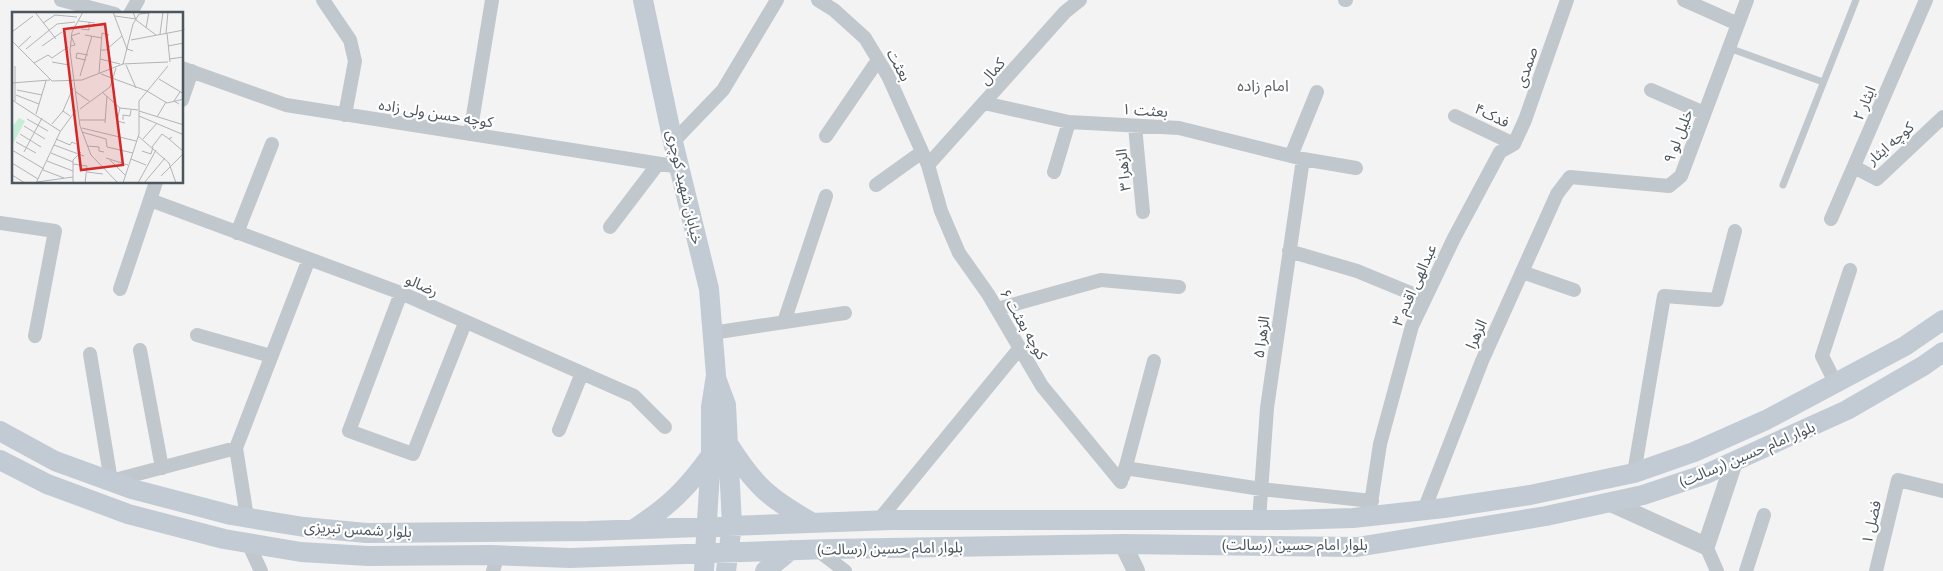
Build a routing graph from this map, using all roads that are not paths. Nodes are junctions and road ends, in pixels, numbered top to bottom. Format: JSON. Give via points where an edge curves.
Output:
{"nodes":[{"id":1,"x":61,"y":0,"type":"edge"},
{"id":2,"x":138,"y":0,"type":"edge"},
{"id":3,"x":323,"y":0,"type":"edge"},
{"id":4,"x":492,"y":0,"type":"edge"},
{"id":5,"x":643,"y":0,"type":"edge"},
{"id":6,"x":776,"y":0,"type":"edge"},
{"id":7,"x":818,"y":0,"type":"edge"},
{"id":8,"x":1080,"y":0,"type":"edge"},
{"id":9,"x":1567,"y":0,"type":"edge"},
{"id":10,"x":1684,"y":0,"type":"edge"},
{"id":11,"x":1747,"y":0,"type":"edge"},
{"id":12,"x":1856,"y":0,"type":"edge"},
{"id":13,"x":1926,"y":0,"type":"edge"},
{"id":14,"x":107,"y":12,"type":"edge"},
{"id":15,"x":131,"y":12,"type":"edge"},
{"id":16,"x":1738,"y":24,"type":"junction"},
{"id":17,"x":1729,"y":48,"type":"junction"},
{"id":18,"x":878,"y":60,"type":"junction"},
{"id":19,"x":187,"y":69,"type":"edge"},
{"id":20,"x":1823,"y":82,"type":"junction"},
{"id":21,"x":184,"y":88,"type":"edge"},
{"id":22,"x":1650,"y":90,"type":"dead end"},
{"id":23,"x":1317,"y":92,"type":"dead end"},
{"id":24,"x":984,"y":103,"type":"junction"},
{"id":25,"x":1704,"y":113,"type":"junction"},
{"id":26,"x":345,"y":115,"type":"junction"},
{"id":27,"x":1455,"y":116,"type":"dead end"},
{"id":28,"x":1943,"y":117,"type":"edge"},
{"id":29,"x":1069,"y":122,"type":"junction"},
{"id":30,"x":1134,"y":126,"type":"junction"},
{"id":31,"x":470,"y":134,"type":"junction"},
{"id":32,"x":826,"y":136,"type":"dead end"},
{"id":33,"x":673,"y":142,"type":"junction"},
{"id":34,"x":272,"y":144,"type":"dead end"},
{"id":35,"x":1514,"y":144,"type":"junction"},
{"id":36,"x":1297,"y":157,"type":"junction"},
{"id":37,"x":925,"y":159,"type":"junction"},
{"id":38,"x":658,"y":164,"type":"junction"},
{"id":39,"x":1854,"y":167,"type":"junction"},
{"id":40,"x":680,"y":168,"type":"junction"},
{"id":41,"x":1356,"y":168,"type":"dead end"},
{"id":42,"x":1054,"y":172,"type":"dead end"},
{"id":43,"x":1570,"y":177,"type":"joint"},
{"id":44,"x":155,"y":184,"type":"edge"},
{"id":45,"x":876,"y":185,"type":"dead end"},
{"id":46,"x":1783,"y":185,"type":"dead end"},
{"id":47,"x":826,"y":196,"type":"dead end"},
{"id":48,"x":150,"y":200,"type":"junction"},
{"id":49,"x":1143,"y":212,"type":"dead end"},
{"id":50,"x":1831,"y":219,"type":"dead end"},
{"id":51,"x":0,"y":223,"type":"edge"},
{"id":52,"x":610,"y":227,"type":"dead end"},
{"id":53,"x":1735,"y":231,"type":"dead end"},
{"id":54,"x":237,"y":234,"type":"junction"},
{"id":55,"x":1290,"y":251,"type":"junction"},
{"id":56,"x":309,"y":259,"type":"junction"},
{"id":57,"x":1850,"y":270,"type":"dead end"},
{"id":58,"x":1522,"y":272,"type":"junction"},
{"id":59,"x":1179,"y":287,"type":"dead end"},
{"id":60,"x":120,"y":289,"type":"dead end"},
{"id":61,"x":1574,"y":290,"type":"dead end"},
{"id":62,"x":401,"y":293,"type":"junction"},
{"id":63,"x":1424,"y":299,"type":"junction"},
{"id":64,"x":996,"y":309,"type":"junction"},
{"id":65,"x":845,"y":312,"type":"dead end"},
{"id":66,"x":1943,"y":320,"type":"edge"},
{"id":67,"x":784,"y":322,"type":"junction"},
{"id":68,"x":465,"y":323,"type":"junction"},
{"id":69,"x":712,"y":333,"type":"junction"},
{"id":70,"x":197,"y":335,"type":"dead end"},
{"id":71,"x":35,"y":336,"type":"dead end"},
{"id":72,"x":1019,"y":349,"type":"junction"},
{"id":73,"x":140,"y":350,"type":"dead end"},
{"id":74,"x":1943,"y":352,"type":"edge"},
{"id":75,"x":90,"y":354,"type":"dead end"},
{"id":76,"x":271,"y":356,"type":"junction"},
{"id":77,"x":1154,"y":361,"type":"dead end"},
{"id":78,"x":582,"y":373,"type":"junction"},
{"id":79,"x":716,"y":375,"type":"junction"},
{"id":80,"x":1836,"y":384,"type":"junction"},
{"id":81,"x":665,"y":428,"type":"dead end"},
{"id":82,"x":559,"y":430,"type":"dead end"},
{"id":83,"x":0,"y":431,"type":"edge"},
{"id":84,"x":728,"y":443,"type":"junction"},
{"id":85,"x":236,"y":448,"type":"junction"},
{"id":86,"x":711,"y":455,"type":"junction"},
{"id":87,"x":0,"y":460,"type":"edge"},
{"id":88,"x":1734,"y":462,"type":"junction"},
{"id":89,"x":162,"y":468,"type":"junction"},
{"id":90,"x":1125,"y":468,"type":"junction"},
{"id":91,"x":1634,"y":473,"type":"junction"},
{"id":92,"x":111,"y":481,"type":"junction"},
{"id":93,"x":1261,"y":489,"type":"junction"},
{"id":94,"x":1943,"y":491,"type":"edge"},
{"id":95,"x":1611,"y":503,"type":"junction"},
{"id":96,"x":1370,"y":509,"type":"junction"},
{"id":97,"x":1424,"y":510,"type":"junction"},
{"id":98,"x":1764,"y":515,"type":"dead end"},
{"id":99,"x":247,"y":518,"type":"junction"},
{"id":100,"x":1258,"y":520,"type":"junction"},
{"id":101,"x":878,"y":521,"type":"junction"},
{"id":102,"x":811,"y":522,"type":"junction"},
{"id":103,"x":732,"y":525,"type":"junction"},
{"id":104,"x":707,"y":527,"type":"junction"},
{"id":105,"x":634,"y":529,"type":"junction"},
{"id":106,"x":248,"y":542,"type":"junction"},
{"id":107,"x":1123,"y":544,"type":"junction"},
{"id":108,"x":1706,"y":546,"type":"junction"},
{"id":109,"x":816,"y":549,"type":"junction"},
{"id":110,"x":790,"y":550,"type":"junction"},
{"id":111,"x":570,"y":558,"type":"junction"},
{"id":112,"x":705,"y":562,"type":"edge"},
{"id":113,"x":727,"y":562,"type":"edge"},
{"id":114,"x":495,"y":563,"type":"edge"},
{"id":115,"x":261,"y":571,"type":"edge"},
{"id":116,"x":602,"y":571,"type":"edge"},
{"id":117,"x":766,"y":571,"type":"edge"},
{"id":118,"x":845,"y":571,"type":"edge"},
{"id":119,"x":1136,"y":571,"type":"edge"},
{"id":120,"x":1717,"y":571,"type":"edge"},
{"id":121,"x":1746,"y":571,"type":"edge"},
{"id":122,"x":1876,"y":571,"type":"edge"}],
"edges":[{"from":1,"to":14,"type":"street"},
{"from":2,"to":15,"type":"street"},
{"from":3,"to":26,"type":"street","via":[[350,40],[355,61]]},
{"from":4,"to":31,"type":"street"},
{"from":5,"to":33,"type":"main road","name":"خیابان شهید کوچری"},
{"from":6,"to":33,"type":"street","via":[[723,90]]},
{"from":7,"to":18,"type":"street","name":"بعثت","via":[[865,38]]},
{"from":8,"to":24,"type":"street","name":"کمال","via":[[1065,12]]},
{"from":9,"to":35,"type":"street","name":"صمدی"},
{"from":10,"to":16,"type":"street"},
{"from":11,"to":16,"type":"street","name":"خلیل لو ۹"},
{"from":12,"to":20,"type":"lane"},
{"from":13,"to":39,"type":"street","name":"ایثار ۲"},
{"from":16,"to":17,"type":"street","name":"خلیل لو ۹"},
{"from":17,"to":20,"type":"lane"},
{"from":17,"to":25,"type":"street","name":"خلیل لو ۹"},
{"from":18,"to":32,"type":"street"},
{"from":18,"to":37,"type":"street","name":"بعثت"},
{"from":19,"to":21,"type":"street"},
{"from":19,"to":26,"type":"street","name":"کوچه حسن ولی زاده","via":[[286,105]]},
{"from":20,"to":46,"type":"lane"},
{"from":22,"to":25,"type":"street"},
{"from":23,"to":36,"type":"street","name":"الزهرا ۵"},
{"from":24,"to":29,"type":"street","name":"بعثت ۱"},
{"from":24,"to":37,"type":"street","name":"کمال"},
{"from":25,"to":43,"type":"street","name":"خلیل لو ۹","via":[[1681,176],[1669,186]]},
{"from":26,"to":31,"type":"street","name":"کوچه حسن ولی زاده"},
{"from":27,"to":35,"type":"street","name":"فدک۴"},
{"from":28,"to":39,"type":"street","name":"کوچه ایثار","via":[[1877,179]]},
{"from":29,"to":30,"type":"street","name":"بعثت ۱"},
{"from":29,"to":42,"type":"street"},
{"from":30,"to":36,"type":"street","name":"بعثت ۱","via":[[1179,128]]},
{"from":30,"to":49,"type":"street","name":"الزهرا ۳"},
{"from":31,"to":38,"type":"street","name":"کوچه حسن ولی زاده"},
{"from":33,"to":40,"type":"main road","name":"خیابان شهید کوچری"},
{"from":34,"to":54,"type":"street"},
{"from":35,"to":63,"type":"street","name":"عبدالهی اقدم ۳","via":[[1500,152]]},
{"from":36,"to":41,"type":"street","name":"بعثت ۱"},
{"from":36,"to":55,"type":"street","name":"الزهرا ۵"},
{"from":37,"to":45,"type":"street","name":"کمال"},
{"from":37,"to":64,"type":"street","name":"کوچه بعثت ۶","via":[[941,211],[959,252]]},
{"from":38,"to":40,"type":"street","name":"کوچه حسن ولی زاده"},
{"from":38,"to":52,"type":"street"},
{"from":39,"to":50,"type":"street","name":"ایثار ۲"},
{"from":40,"to":69,"type":"main road","name":"خیابان شهید کوچری","via":[[709,289]]},
{"from":43,"to":58,"type":"street","name":"الزهرا","via":[[1557,194]]},
{"from":44,"to":48,"type":"street"},
{"from":47,"to":67,"type":"street"},
{"from":48,"to":54,"type":"street","name":"رضالو"},
{"from":48,"to":60,"type":"street"},
{"from":51,"to":71,"type":"street","via":[[55,230]]},
{"from":53,"to":91,"type":"street","via":[[1717,300],[1664,296]]},
{"from":54,"to":56,"type":"street","name":"رضالو"},
{"from":55,"to":63,"type":"street","via":[[1358,270]]},
{"from":55,"to":93,"type":"street","name":"الزهرا ۵","via":[[1267,408]]},
{"from":56,"to":62,"type":"street","name":"رضالو"},
{"from":56,"to":76,"type":"street"},
{"from":57,"to":80,"type":"street","via":[[1822,356]]},
{"from":58,"to":61,"type":"street"},
{"from":58,"to":97,"type":"street","name":"الزهرا","via":[[1482,360]]},
{"from":59,"to":64,"type":"street","via":[[1101,280]]},
{"from":62,"to":68,"type":"street","name":"رضالو"},
{"from":62,"to":68,"type":"street","via":[[349,431],[413,454]]},
{"from":63,"to":96,"type":"street","name":"عبدالهی اقدم ۳","via":[[1412,326],[1383,435]]},
{"from":64,"to":72,"type":"street","name":"کوچه بعثت ۶"},
{"from":65,"to":67,"type":"street"},
{"from":66,"to":80,"type":"main road","name":"بلوار امام حسین (رسالت)"},
{"from":67,"to":69,"type":"street"},
{"from":68,"to":78,"type":"street","name":"رضالو"},
{"from":69,"to":79,"type":"main road","name":"خیابان شهید کوچری"},
{"from":70,"to":76,"type":"street"},
{"from":72,"to":90,"type":"street","name":"کوچه بعثت ۶","via":[[1042,386],[1121,482]]},
{"from":72,"to":101,"type":"street"},
{"from":73,"to":89,"type":"street"},
{"from":74,"to":88,"type":"main road","name":"بلوار امام حسین (رسالت)","via":[[1847,410]]},
{"from":75,"to":92,"type":"street"},
{"from":76,"to":85,"type":"street"},
{"from":77,"to":90,"type":"street"},
{"from":78,"to":81,"type":"street","name":"رضالو","via":[[634,396]]},
{"from":78,"to":82,"type":"street"},
{"from":79,"to":84,"type":"main road","name":"خیابان شهید کوچری","via":[[726,405]]},
{"from":79,"to":86,"type":"main road","name":"خیابان شهید کوچری","via":[[710,407]]},
{"from":80,"to":91,"type":"main road","name":"بلوار امام حسین (رسالت)","via":[[1694,452]]},
{"from":83,"to":92,"type":"main road","name":"بلوار شمس تبریزی","via":[[55,461]]},
{"from":84,"to":102,"type":"main road","via":[[748,476],[777,503]]},
{"from":84,"to":103,"type":"main road","name":"خیابان شهید کوچری"},
{"from":85,"to":89,"type":"street"},
{"from":85,"to":99,"type":"street"},
{"from":86,"to":104,"type":"main road","name":"خیابان شهید کوچری"},
{"from":86,"to":105,"type":"main road","via":[[677,497]]},
{"from":87,"to":106,"type":"main road","name":"بلوار شمس تبریزی","via":[[47,484],[128,514],[224,539]]},
{"from":88,"to":95,"type":"main road","name":"بلوار امام حسین (رسالت)","via":[[1644,496]]},
{"from":88,"to":108,"type":"street"},
{"from":89,"to":92,"type":"street"},
{"from":90,"to":93,"type":"street"},
{"from":91,"to":97,"type":"main road","name":"بلوار امام حسین (رسالت)","via":[[1530,495]]},
{"from":92,"to":99,"type":"main road","name":"بلوار شمس تبریزی"},
{"from":93,"to":96,"type":"street"},
{"from":93,"to":100,"type":"street","name":"الزهرا ۵"},
{"from":94,"to":122,"type":"street","name":"فضل ۱","via":[[1898,480]]},
{"from":95,"to":107,"type":"main road","name":"بلوار امام حسین (رسالت)","via":[[1357,547]]},
{"from":95,"to":108,"type":"street"},
{"from":96,"to":97,"type":"main road","name":"بلوار امام حسین (رسالت)"},
{"from":96,"to":100,"type":"main road","name":"بلوار امام حسین (رسالت)"},
{"from":98,"to":121,"type":"street"},
{"from":99,"to":105,"type":"main road","name":"بلوار شمس تبریزی","via":[[366,532],[501,533]]},
{"from":100,"to":101,"type":"main road","name":"بلوار امام حسین (رسالت)"},
{"from":101,"to":102,"type":"main road","name":"بلوار امام حسین (رسالت)"},
{"from":102,"to":103,"type":"main road","name":"بلوار امام حسین (رسالت)"},
{"from":103,"to":104,"type":"main road","name":"بلوار شمس تبریزی"},
{"from":103,"to":113,"type":"main road","name":"خیابان شهید کوچری"},
{"from":104,"to":105,"type":"main road","name":"بلوار شمس تبریزی"},
{"from":104,"to":112,"type":"main road","name":"خیابان شهید کوچری"},
{"from":106,"to":114,"type":"main road","name":"بلوار شمس تبریزی","via":[[301,552]]},
{"from":106,"to":115,"type":"street"},
{"from":107,"to":109,"type":"main road","name":"بلوار امام حسین (رسالت)"},
{"from":107,"to":119,"type":"street"},
{"from":108,"to":120,"type":"street"},
{"from":109,"to":110,"type":"main road","name":"بلوار امام حسین (رسالت)"},
{"from":109,"to":118,"type":"street"},
{"from":110,"to":113,"type":"main road","name":"بلوار امام حسین (رسالت)"},
{"from":110,"to":117,"type":"main road"},
{"from":111,"to":112,"type":"main road","name":"بلوار شمس تبریزی"},
{"from":111,"to":114,"type":"main road","name":"بلوار شمس تبریزی"},
{"from":111,"to":116,"type":"main road"},
{"from":112,"to":113,"type":"main road","name":"بلوار شمس تبریزی"}]}
